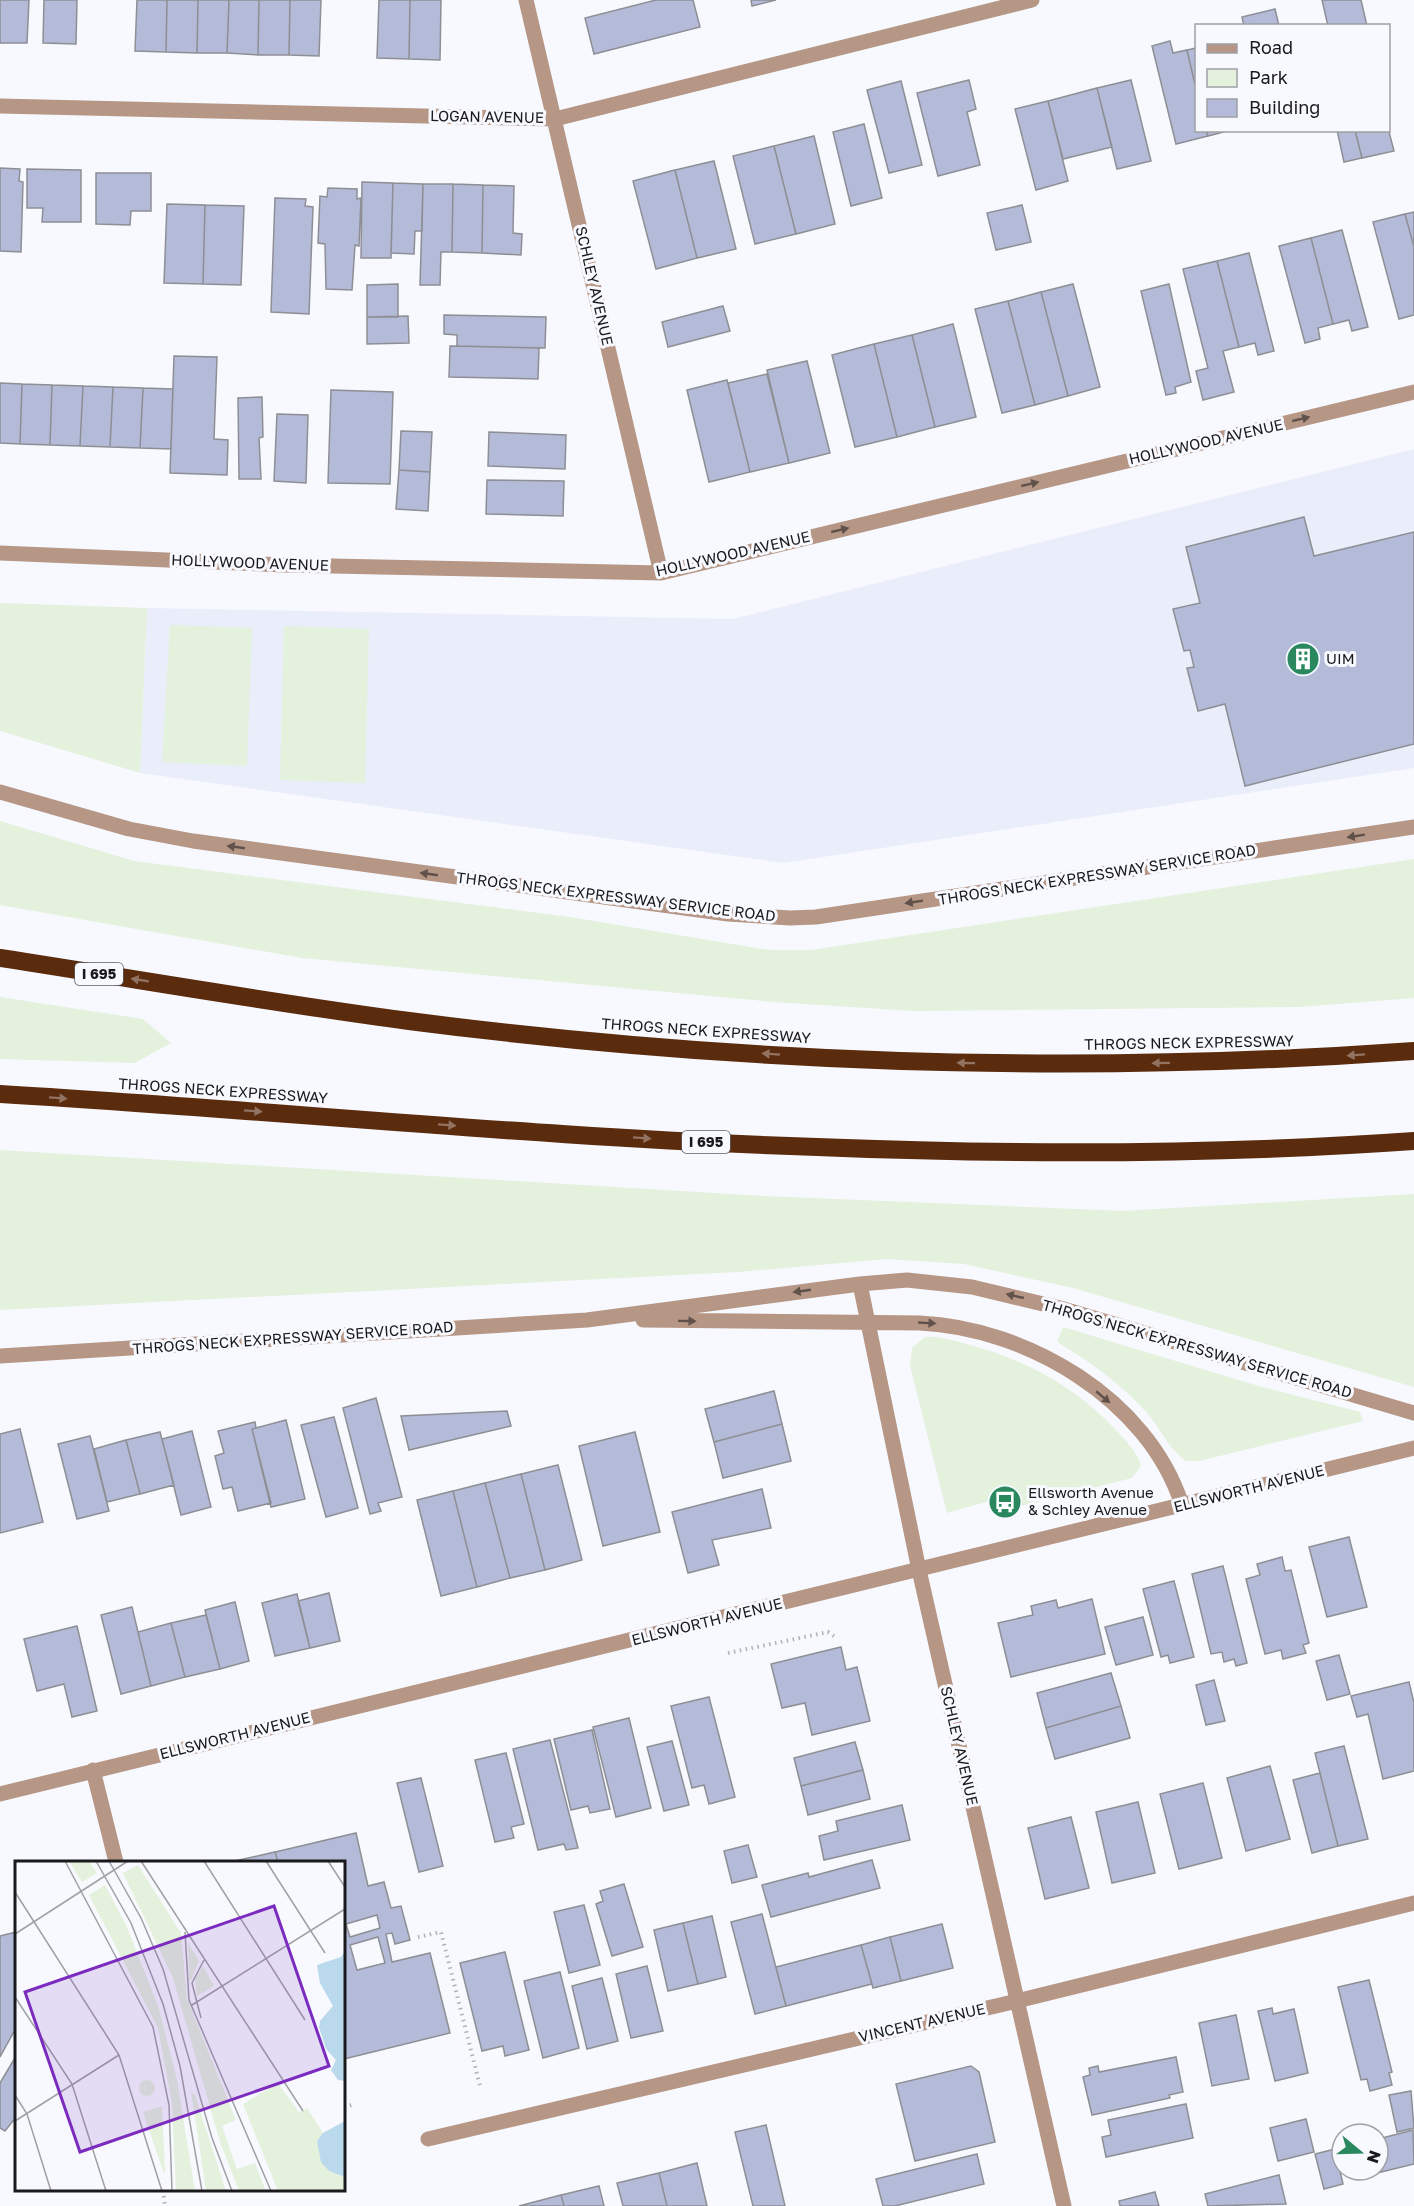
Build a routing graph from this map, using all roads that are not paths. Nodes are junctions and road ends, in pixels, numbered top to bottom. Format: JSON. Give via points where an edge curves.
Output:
{"nodes":[{"id":1,"x":526,"y":0,"type":"edge"},
{"id":2,"x":1032,"y":0,"type":"edge"},
{"id":3,"x":0,"y":106,"type":"edge"},
{"id":4,"x":555,"y":119,"type":"junction"},
{"id":5,"x":1414,"y":392,"type":"edge"},
{"id":6,"x":0,"y":553,"type":"edge"},
{"id":7,"x":661,"y":573,"type":"junction"},
{"id":8,"x":0,"y":792,"type":"edge"},
{"id":9,"x":1414,"y":827,"type":"edge"},
{"id":10,"x":0,"y":958,"type":"edge"},
{"id":11,"x":1414,"y":1052,"type":"edge"},
{"id":12,"x":0,"y":1094,"type":"edge"},
{"id":13,"x":1414,"y":1141,"type":"edge"},
{"id":14,"x":860,"y":1284,"type":"junction"},
{"id":15,"x":587,"y":1320,"type":"junction"},
{"id":16,"x":868,"y":1322,"type":"junction"},
{"id":17,"x":0,"y":1356,"type":"edge"},
{"id":18,"x":1414,"y":1413,"type":"edge"},
{"id":19,"x":1414,"y":1448,"type":"edge"},
{"id":20,"x":1182,"y":1505,"type":"junction"},
{"id":21,"x":919,"y":1570,"type":"junction"},
{"id":22,"x":93,"y":1770,"type":"junction"},
{"id":23,"x":0,"y":1794,"type":"edge"},
{"id":24,"x":116,"y":1861,"type":"edge"},
{"id":25,"x":1414,"y":1903,"type":"edge"},
{"id":26,"x":1017,"y":2001,"type":"junction"},
{"id":27,"x":428,"y":2139,"type":"dead end"},
{"id":28,"x":1064,"y":2206,"type":"edge"}],
"edges":[{"from":1,"to":4,"type":"street","name":"SCHLEY AVENUE"},
{"from":2,"to":4,"type":"street","name":"LOGAN AVENUE"},
{"from":3,"to":4,"type":"street","name":"LOGAN AVENUE"},
{"from":4,"to":7,"type":"street","name":"SCHLEY AVENUE"},
{"from":7,"to":5,"type":"street","name":"HOLLYWOOD AVENUE","one_way":true},
{"from":6,"to":7,"type":"street","name":"HOLLYWOOD AVENUE","via":[[285,565]]},
{"from":9,"to":8,"type":"street","name":"THROGS NECK EXPRESSWAY SERVICE ROAD","one_way":true,"via":[[790,918],[728,914],[193,841],[129,829]]},
{"from":11,"to":10,"type":"highway","name":"THROGS NECK EXPRESSWAY","number":"I 695","one_way":true,"via":[[1144,1063],[809,1057],[609,1042],[410,1021]]},
{"from":12,"to":13,"type":"highway","name":"THROGS NECK EXPRESSWAY","number":"I 695","one_way":true,"via":[[815,1147],[1151,1153]]},
{"from":14,"to":15,"type":"street","name":"THROGS NECK EXPRESSWAY SERVICE ROAD","one_way":true},
{"from":14,"to":16,"type":"street","name":"SCHLEY AVENUE"},
{"from":18,"to":14,"type":"street","name":"THROGS NECK EXPRESSWAY SERVICE ROAD","one_way":true,"via":[[1020,1297],[928,1281]]},
{"from":15,"to":16,"type":"street","name":"THROGS NECK EXPRESSWAY SERVICE ROAD","one_way":true},
{"from":15,"to":17,"type":"street","name":"THROGS NECK EXPRESSWAY SERVICE ROAD"},
{"from":16,"to":20,"type":"street","name":"THROGS NECK EXPRESSWAY SERVICE ROAD","one_way":true,"via":[[938,1324],[976,1330],[1029,1348],[1063,1366],[1137,1429],[1166,1468]]},
{"from":16,"to":21,"type":"street","name":"SCHLEY AVENUE"},
{"from":19,"to":20,"type":"street","name":"ELLSWORTH AVENUE"},
{"from":20,"to":21,"type":"street","name":"ELLSWORTH AVENUE"},
{"from":21,"to":22,"type":"street","name":"ELLSWORTH AVENUE"},
{"from":21,"to":26,"type":"street","name":"SCHLEY AVENUE"},
{"from":22,"to":23,"type":"street","name":"ELLSWORTH AVENUE"},
{"from":22,"to":24,"type":"street"},
{"from":25,"to":26,"type":"street","name":"VINCENT AVENUE"},
{"from":26,"to":27,"type":"street","name":"VINCENT AVENUE"},
{"from":26,"to":28,"type":"street","name":"SCHLEY AVENUE"}]}
